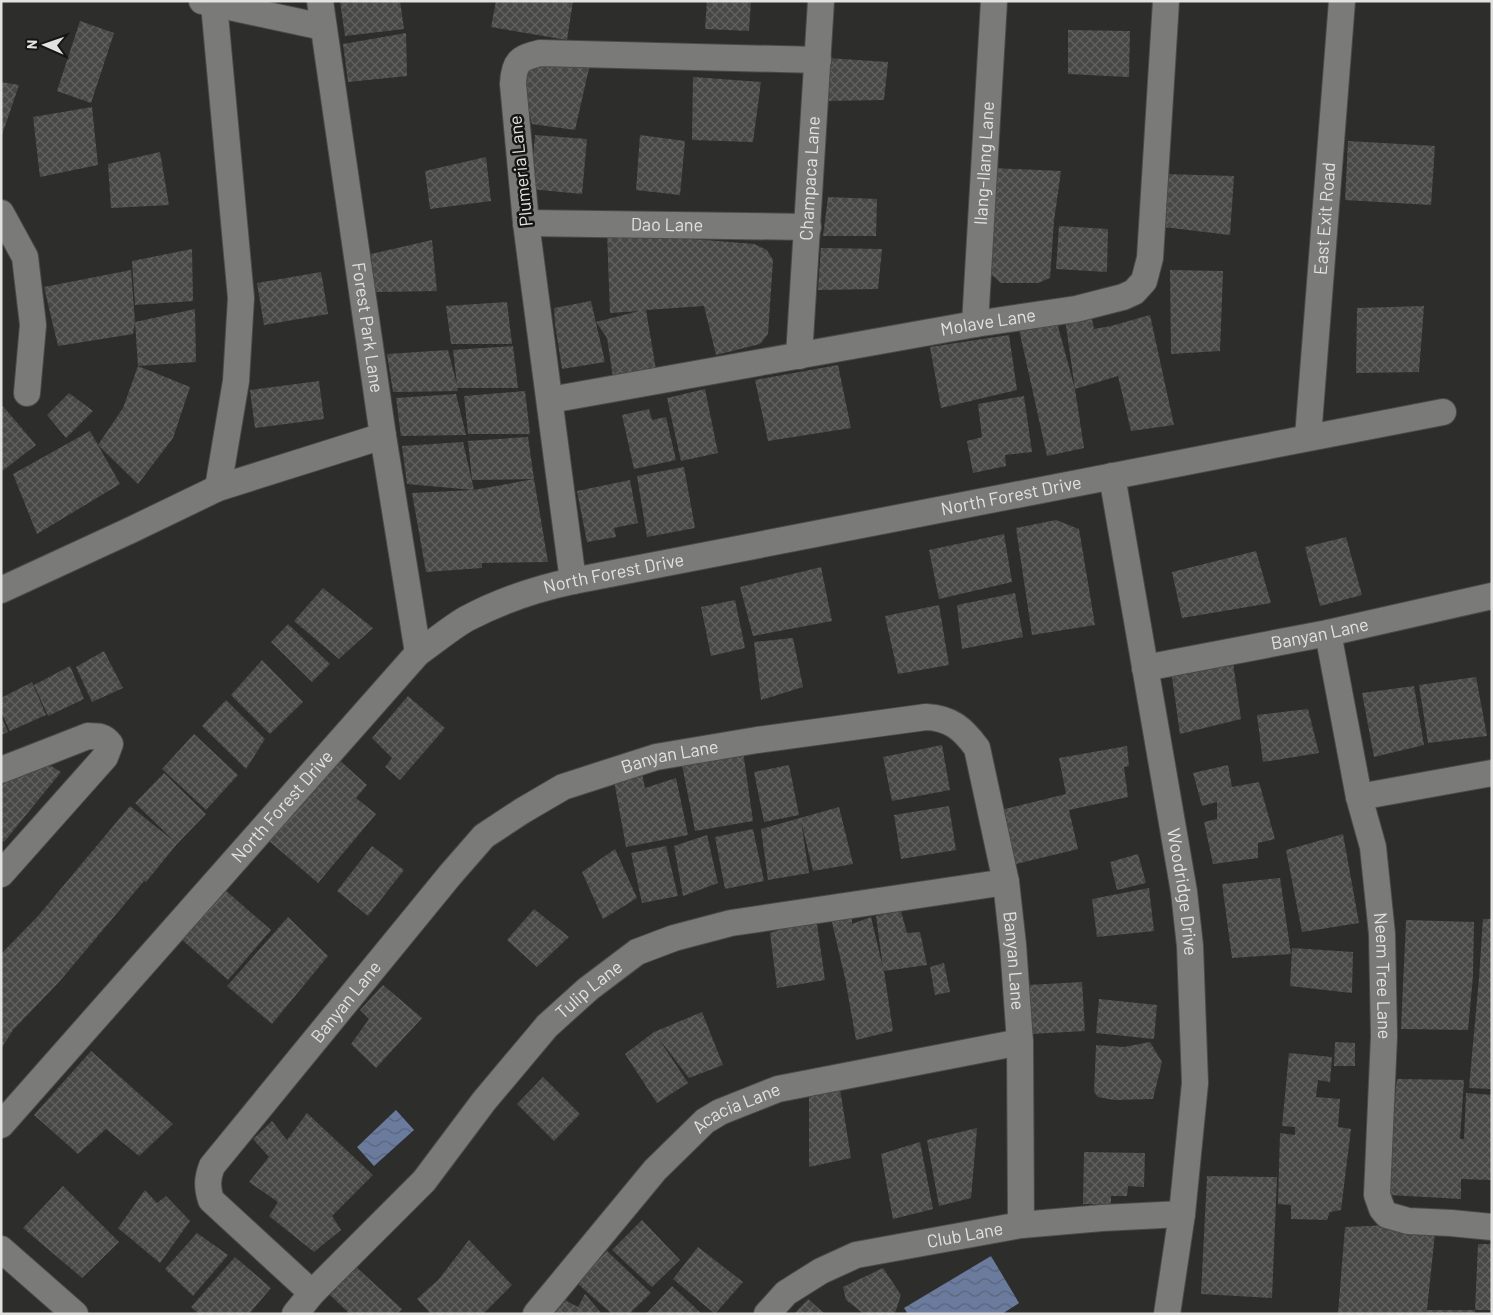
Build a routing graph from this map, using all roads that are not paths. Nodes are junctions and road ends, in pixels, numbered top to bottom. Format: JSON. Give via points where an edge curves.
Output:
{"nodes":[{"id":1,"x":320,"y":1,"type":"edge"},
{"id":2,"x":821,"y":1,"type":"edge"},
{"id":3,"x":994,"y":1,"type":"edge"},
{"id":4,"x":1166,"y":1,"type":"edge"},
{"id":5,"x":1342,"y":1,"type":"edge"},
{"id":6,"x":208,"y":2,"type":"edge"},
{"id":7,"x":323,"y":27,"type":"junction"},
{"id":8,"x":818,"y":60,"type":"junction"},
{"id":9,"x":1,"y":213,"type":"edge"},
{"id":10,"x":526,"y":223,"type":"junction"},
{"id":11,"x":808,"y":227,"type":"junction"},
{"id":12,"x":975,"y":324,"type":"junction"},
{"id":13,"x":800,"y":356,"type":"junction"},
{"id":14,"x":27,"y":393,"type":"dead end"},
{"id":15,"x":550,"y":400,"type":"junction"},
{"id":16,"x":1443,"y":412,"type":"dead end"},
{"id":17,"x":383,"y":436,"type":"junction"},
{"id":18,"x":1308,"y":437,"type":"junction"},
{"id":19,"x":1112,"y":476,"type":"junction"},
{"id":20,"x":218,"y":488,"type":"junction"},
{"id":21,"x":572,"y":581,"type":"junction"},
{"id":22,"x":1,"y":590,"type":"edge"},
{"id":23,"x":1492,"y":596,"type":"edge"},
{"id":24,"x":1328,"y":633,"type":"junction"},
{"id":25,"x":418,"y":653,"type":"junction"},
{"id":26,"x":1145,"y":668,"type":"junction"},
{"id":27,"x":1,"y":770,"type":"edge"},
{"id":28,"x":1492,"y":773,"type":"edge"},
{"id":29,"x":1359,"y":797,"type":"junction"},
{"id":30,"x":1,"y":874,"type":"edge"},
{"id":31,"x":1006,"y":882,"type":"junction"},
{"id":32,"x":1020,"y":1042,"type":"junction"},
{"id":33,"x":1,"y":1125,"type":"edge"},
{"id":34,"x":1182,"y":1214,"type":"junction"},
{"id":35,"x":1021,"y":1225,"type":"junction"},
{"id":36,"x":1492,"y":1227,"type":"edge"},
{"id":37,"x":1,"y":1249,"type":"edge"},
{"id":38,"x":312,"y":1292,"type":"junction"},
{"id":39,"x":75,"y":1314,"type":"edge"},
{"id":40,"x":295,"y":1314,"type":"edge"},
{"id":41,"x":536,"y":1314,"type":"edge"},
{"id":42,"x":767,"y":1314,"type":"edge"},
{"id":43,"x":1168,"y":1314,"type":"edge"}],
"edges":[{"from":1,"to":7,"type":"street","name":"Forest Park Lane"},
{"from":2,"to":8,"type":"street","name":"Champaca Lane"},
{"from":3,"to":12,"type":"street","name":"Ilang-Ilang Lane"},
{"from":4,"to":12,"type":"street","name":"Molave Lane","via":[[1150,258],[1144,280],[1134,292],[1104,302]]},
{"from":5,"to":18,"type":"street","name":"East Exit Road"},
{"from":6,"to":7,"type":"street"},
{"from":6,"to":20,"type":"street","via":[[241,298],[236,381]]},
{"from":7,"to":17,"type":"street","name":"Forest Park Lane"},
{"from":8,"to":10,"type":"street","name":"Plumeria Lane","via":[[540,53],[525,57],[514,72],[513,84]]},
{"from":8,"to":11,"type":"street","name":"Champaca Lane"},
{"from":9,"to":14,"type":"street","via":[[25,256],[33,325]]},
{"from":10,"to":11,"type":"street","name":"Dao Lane"},
{"from":10,"to":15,"type":"street","name":"Plumeria Lane"},
{"from":11,"to":13,"type":"street","name":"Champaca Lane"},
{"from":12,"to":13,"type":"street","name":"Molave Lane"},
{"from":13,"to":15,"type":"street","name":"Molave Lane"},
{"from":15,"to":21,"type":"street","name":"Plumeria Lane"},
{"from":16,"to":18,"type":"street","name":"North Forest Drive"},
{"from":17,"to":20,"type":"street"},
{"from":17,"to":25,"type":"street","name":"Forest Park Lane"},
{"from":18,"to":19,"type":"street","name":"North Forest Drive"},
{"from":19,"to":21,"type":"street","name":"North Forest Drive"},
{"from":19,"to":26,"type":"street","name":"Woodridge Drive"},
{"from":20,"to":22,"type":"street"},
{"from":21,"to":25,"type":"street","name":"North Forest Drive","via":[[507,600],[465,620]]},
{"from":23,"to":24,"type":"street","name":"Banyan Lane"},
{"from":24,"to":26,"type":"street","name":"Banyan Lane"},
{"from":24,"to":29,"type":"street","name":"Neem Tree Lane"},
{"from":25,"to":33,"type":"street","name":"North Forest Drive"},
{"from":26,"to":34,"type":"street","name":"Woodridge Drive","via":[[1184,892],[1190,946],[1195,1083]]},
{"from":27,"to":30,"type":"street","via":[[88,736],[106,738],[110,744],[104,757]]},
{"from":28,"to":29,"type":"street"},
{"from":29,"to":36,"type":"street","name":"Neem Tree Lane","via":[[1373,847],[1382,934],[1384,1036],[1378,1194],[1382,1209],[1387,1215],[1408,1221]]},
{"from":31,"to":32,"type":"street","name":"Banyan Lane"},
{"from":31,"to":38,"type":"street","name":"Tulip Lane","via":[[731,923],[637,952],[588,989],[547,1026],[484,1101],[424,1181]]},
{"from":31,"to":38,"type":"street","name":"Banyan Lane","via":[[977,748],[966,732],[938,717],[757,740],[656,757],[564,787],[522,811],[484,836],[212,1166],[208,1182],[211,1200]]},
{"from":32,"to":35,"type":"street","name":"Banyan Lane"},
{"from":32,"to":41,"type":"street","name":"Acacia Lane","via":[[778,1089],[720,1112],[705,1121],[655,1170]]},
{"from":34,"to":35,"type":"street","name":"Club Lane"},
{"from":34,"to":43,"type":"street","name":"Woodridge Drive"},
{"from":35,"to":42,"type":"street","name":"Club Lane","via":[[856,1255],[821,1271],[786,1293]]},
{"from":37,"to":39,"type":"street"},
{"from":38,"to":40,"type":"street","name":"Tulip Lane"}]}
